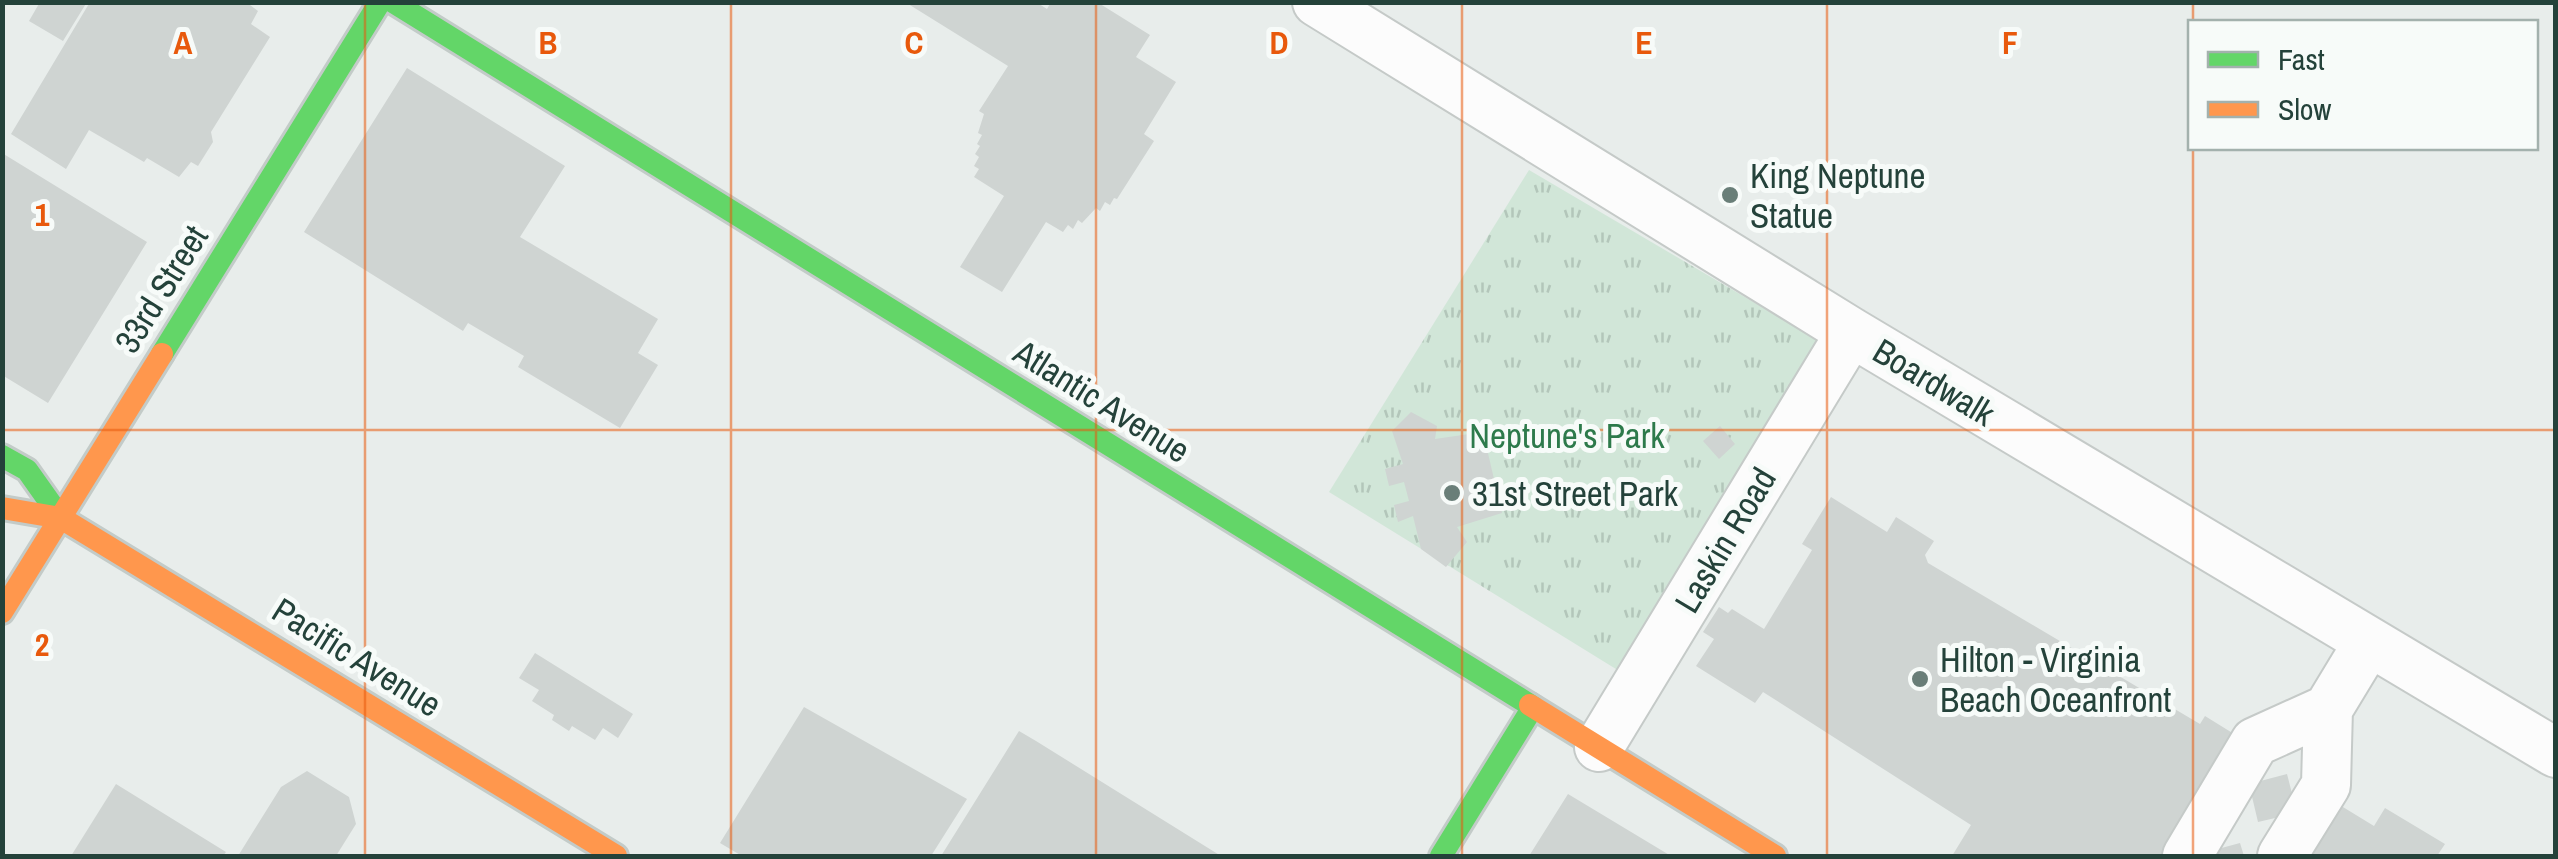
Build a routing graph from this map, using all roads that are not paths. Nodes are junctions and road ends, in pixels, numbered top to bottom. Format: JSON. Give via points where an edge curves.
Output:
{"nodes":[{"id":1,"x":380,"y":2,"type":"edge"},
{"id":2,"x":393,"y":2,"type":"edge"},
{"id":3,"x":1317,"y":2,"type":"edge"},
{"id":4,"x":1851,"y":332,"type":"junction"},
{"id":5,"x":2,"y":456,"type":"edge"},
{"id":6,"x":2,"y":508,"type":"edge"},
{"id":7,"x":62,"y":518,"type":"junction"},
{"id":8,"x":2,"y":612,"type":"edge"},
{"id":9,"x":2368,"y":643,"type":"junction"},
{"id":10,"x":1533,"y":707,"type":"junction"},
{"id":11,"x":2328,"y":709,"type":"junction"},
{"id":12,"x":1599,"y":748,"type":"junction"},
{"id":13,"x":2556,"y":753,"type":"edge"},
{"id":14,"x":616,"y":856,"type":"edge"},
{"id":15,"x":1441,"y":856,"type":"edge"},
{"id":16,"x":1776,"y":856,"type":"edge"},
{"id":17,"x":2187,"y":856,"type":"edge"},
{"id":18,"x":2282,"y":856,"type":"edge"}],
"edges":[{"from":1,"to":7,"type":"main road","name":"33rd Street"},
{"from":2,"to":10,"type":"main road","name":"Atlantic Avenue"},
{"from":3,"to":4,"type":"street","name":"Boardwalk"},
{"from":4,"to":9,"type":"street","name":"Boardwalk"},
{"from":4,"to":12,"type":"street","name":"Laskin Road"},
{"from":5,"to":7,"type":"main road","name":"Pacific Avenue","via":[[26,470]]},
{"from":6,"to":7,"type":"main road","name":"Pacific Avenue"},
{"from":7,"to":8,"type":"main road","name":"33rd Street"},
{"from":7,"to":14,"type":"main road","name":"Pacific Avenue"},
{"from":9,"to":11,"type":"street"},
{"from":9,"to":13,"type":"street","name":"Boardwalk"},
{"from":10,"to":12,"type":"main road","name":"Atlantic Avenue"},
{"from":10,"to":15,"type":"main road"},
{"from":11,"to":17,"type":"street","via":[[2255,742]]},
{"from":11,"to":18,"type":"street","via":[[2326,786]]},
{"from":12,"to":16,"type":"main road","name":"Atlantic Avenue"}]}
